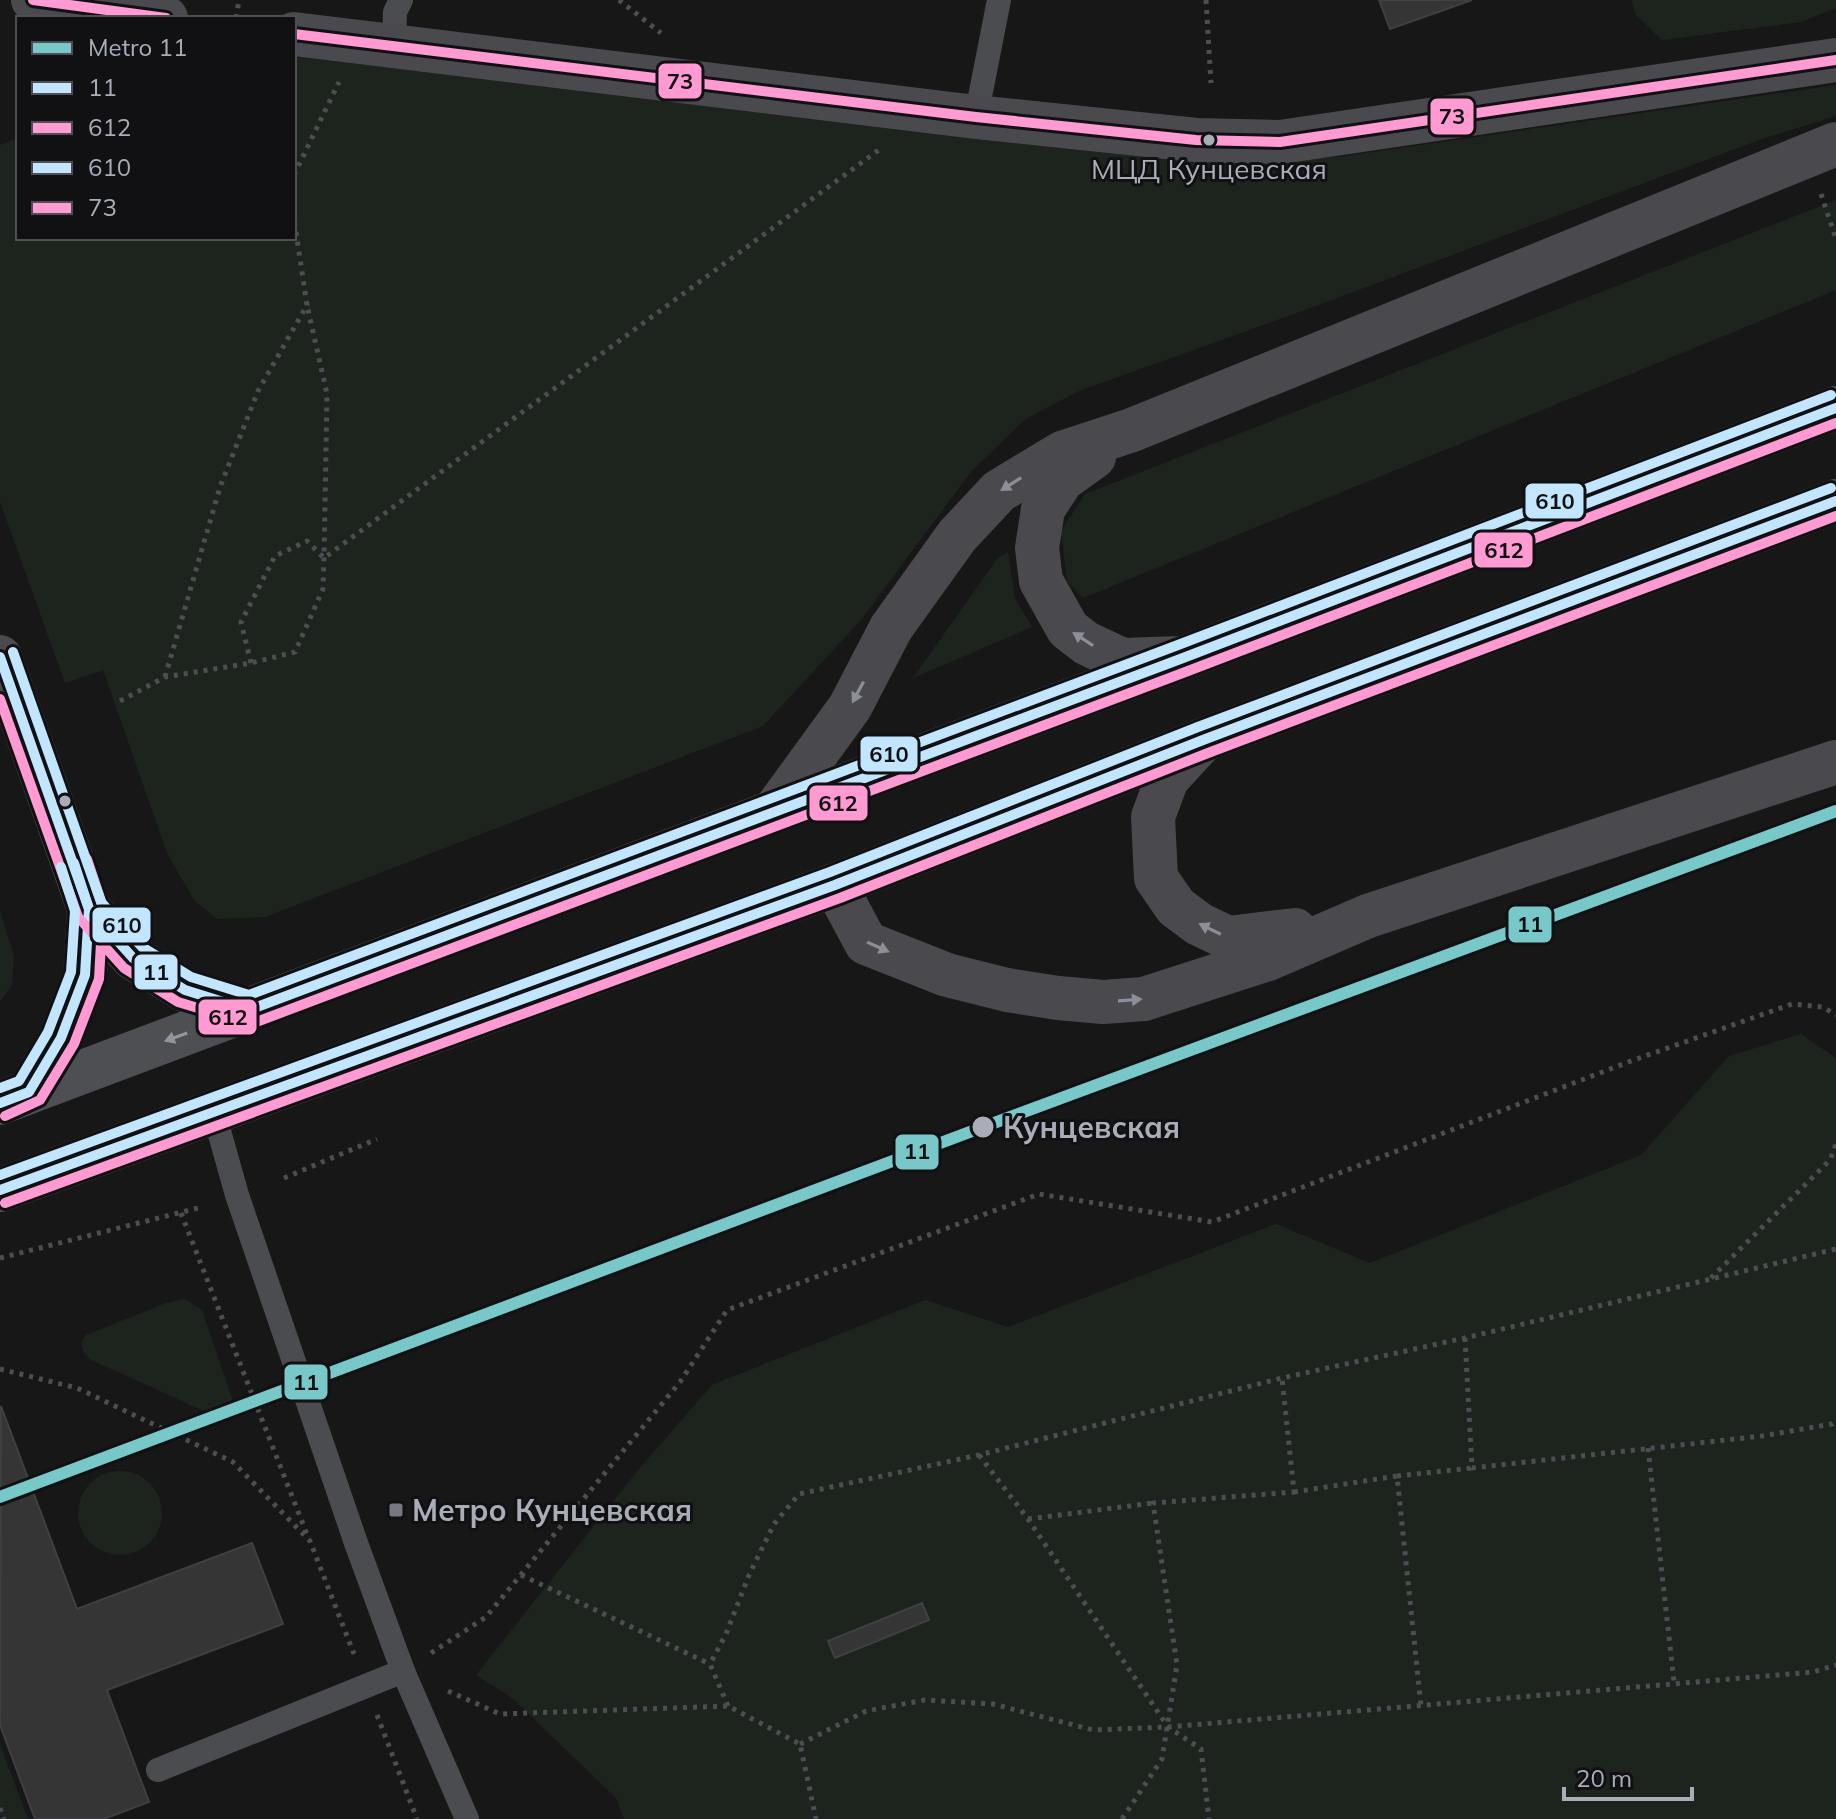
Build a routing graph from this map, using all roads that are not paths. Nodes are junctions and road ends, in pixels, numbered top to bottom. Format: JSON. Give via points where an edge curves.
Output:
{"nodes":[{"id":1,"x":33,"y":0,"type":"edge"},
{"id":2,"x":401,"y":0,"type":"edge"},
{"id":3,"x":999,"y":0,"type":"edge"},
{"id":4,"x":151,"y":16,"type":"edge"},
{"id":5,"x":296,"y":34,"type":"edge"},
{"id":6,"x":376,"y":44,"type":"junction"},
{"id":7,"x":1836,"y":60,"type":"edge"},
{"id":8,"x":976,"y":117,"type":"junction"},
{"id":9,"x":1836,"y":144,"type":"edge"},
{"id":10,"x":1836,"y":408,"type":"edge"},
{"id":11,"x":1132,"y":430,"type":"junction"},
{"id":12,"x":1836,"y":501,"type":"edge"},
{"id":13,"x":0,"y":657,"type":"edge"},
{"id":14,"x":1183,"y":658,"type":"junction"},
{"id":15,"x":1203,"y":740,"type":"junction"},
{"id":16,"x":1836,"y":762,"type":"edge"},
{"id":17,"x":775,"y":810,"type":"junction"},
{"id":18,"x":835,"y":885,"type":"junction"},
{"id":19,"x":89,"y":909,"type":"junction"},
{"id":20,"x":1368,"y":916,"type":"junction"},
{"id":21,"x":249,"y":1010,"type":"junction"},
{"id":22,"x":15,"y":1097,"type":"edge"},
{"id":23,"x":214,"y":1113,"type":"junction"},
{"id":24,"x":0,"y":1190,"type":"edge"},
{"id":25,"x":403,"y":1671,"type":"junction"},
{"id":26,"x":158,"y":1770,"type":"dead end"},
{"id":27,"x":467,"y":1819,"type":"edge"}],
"edges":[{"from":1,"to":4,"type":"street"},
{"from":2,"to":6,"type":"lane"},
{"from":3,"to":8,"type":"lane"},
{"from":5,"to":6,"type":"street"},
{"from":6,"to":8,"type":"street"},
{"from":7,"to":8,"type":"street","via":[[1280,142],[1196,140]]},
{"from":9,"to":11,"type":"street"},
{"from":10,"to":14,"type":"main road"},
{"from":14,"to":11,"type":"street","one_way":true,"via":[[1122,660],[1086,643],[1068,629],[1041,581],[1037,548],[1043,509],[1062,480]]},
{"from":11,"to":17,"type":"street","one_way":true,"via":[[1062,453],[999,491],[957,536],[891,628],[850,707]]},
{"from":12,"to":15,"type":"main road"},
{"from":13,"to":19,"type":"street"},
{"from":14,"to":17,"type":"main road"},
{"from":15,"to":18,"type":"main road"},
{"from":20,"to":15,"type":"street","one_way":true,"via":[[1228,938],[1176,907],[1156,878],[1153,817],[1167,779]]},
{"from":16,"to":20,"type":"street"},
{"from":17,"to":21,"type":"main road"},
{"from":18,"to":20,"type":"street","one_way":true,"via":[[866,943],[947,975],[1007,990],[1103,1002],[1144,999],[1192,985]]},
{"from":18,"to":23,"type":"main road"},
{"from":19,"to":21,"type":"street","via":[[133,958],[185,990]]},
{"from":19,"to":22,"type":"street","via":[[85,975],[61,1038]]},
{"from":21,"to":22,"type":"main road","one_way":true},
{"from":23,"to":24,"type":"main road"},
{"from":23,"to":25,"type":"lane","via":[[247,1225]]},
{"from":25,"to":26,"type":"lane"},
{"from":25,"to":27,"type":"lane"}]}
